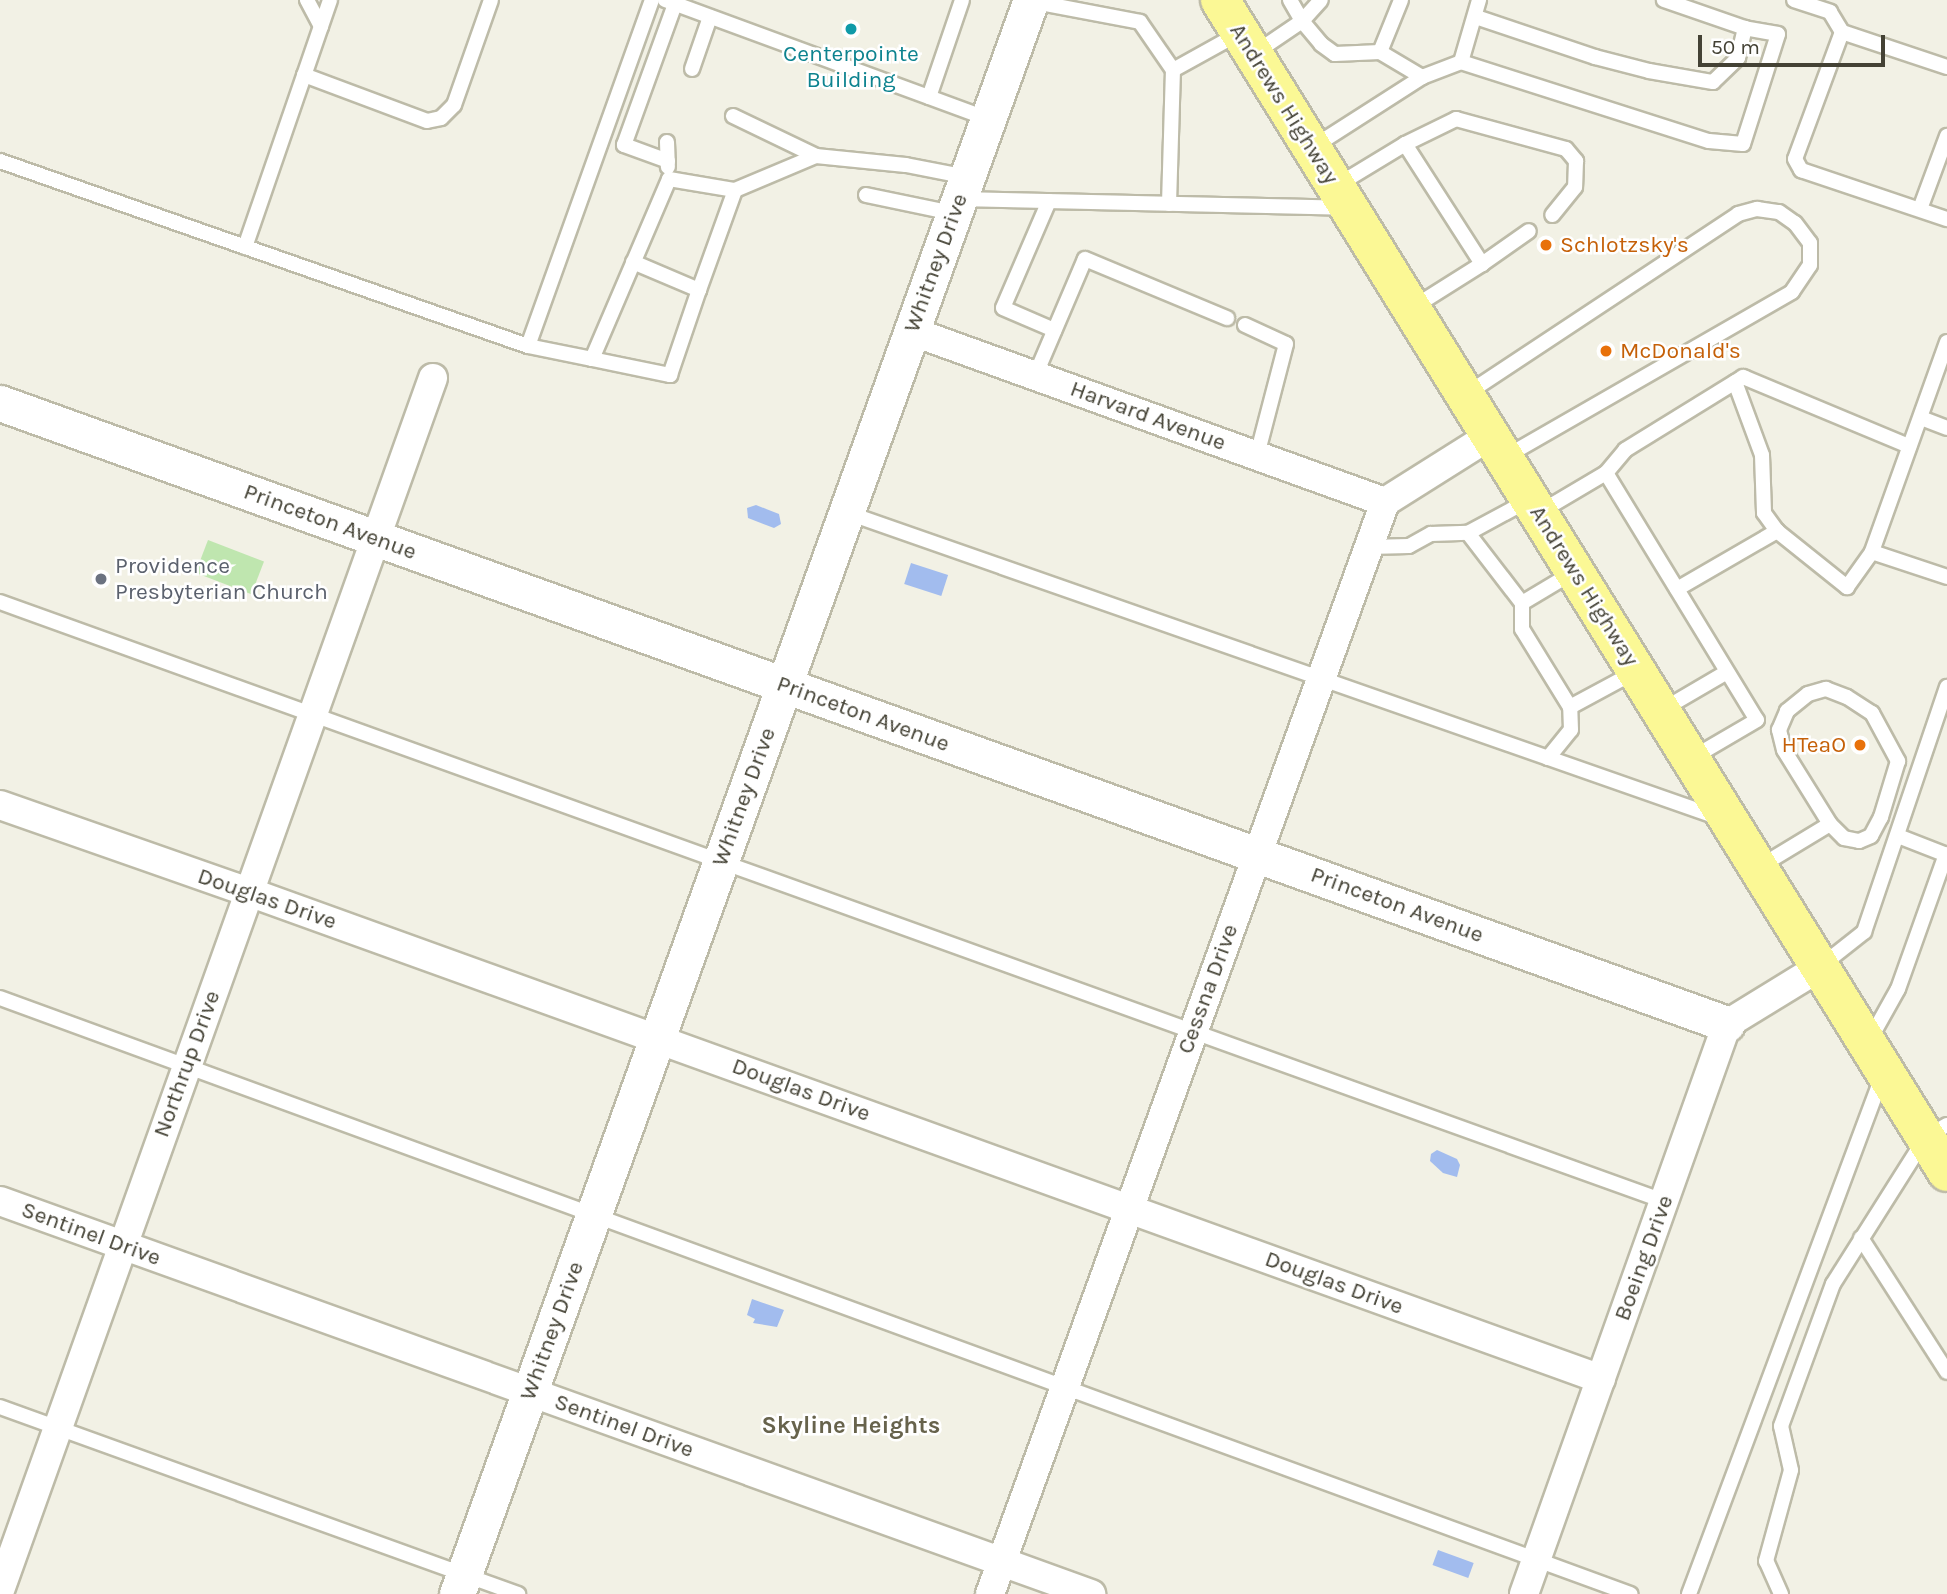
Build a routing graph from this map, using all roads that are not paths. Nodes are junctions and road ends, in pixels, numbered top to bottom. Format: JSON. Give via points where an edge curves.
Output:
{"nodes":[{"id":1,"x":307,"y":0,"type":"edge"},
{"id":2,"x":330,"y":0,"type":"edge"},
{"id":3,"x":491,"y":0,"type":"edge"},
{"id":4,"x":652,"y":0,"type":"edge"},
{"id":5,"x":962,"y":0,"type":"edge"},
{"id":6,"x":1220,"y":0,"type":"edge"},
{"id":7,"x":1290,"y":0,"type":"edge"},
{"id":8,"x":1321,"y":0,"type":"edge"},
{"id":9,"x":1401,"y":0,"type":"edge"},
{"id":10,"x":1479,"y":0,"type":"edge"},
{"id":11,"x":1664,"y":0,"type":"edge"},
{"id":12,"x":1794,"y":0,"type":"edge"},
{"id":13,"x":1030,"y":1,"type":"edge"},
{"id":14,"x":670,"y":2,"type":"edge"},
{"id":15,"x":710,"y":17,"type":"junction"},
{"id":16,"x":1476,"y":18,"type":"junction"},
{"id":17,"x":1302,"y":21,"type":"junction"},
{"id":18,"x":321,"y":26,"type":"junction"},
{"id":19,"x":1745,"y":28,"type":"junction"},
{"id":20,"x":1842,"y":32,"type":"junction"},
{"id":21,"x":1247,"y":43,"type":"junction"},
{"id":22,"x":1380,"y":52,"type":"junction"},
{"id":23,"x":1461,"y":62,"type":"junction"},
{"id":24,"x":1947,"y":67,"type":"edge"},
{"id":25,"x":692,"y":69,"type":"dead end"},
{"id":26,"x":1173,"y":70,"type":"junction"},
{"id":27,"x":304,"y":75,"type":"junction"},
{"id":28,"x":1422,"y":77,"type":"junction"},
{"id":29,"x":929,"y":97,"type":"junction"},
{"id":30,"x":733,"y":116,"type":"dead end"},
{"id":31,"x":988,"y":119,"type":"junction"},
{"id":32,"x":1947,"y":136,"type":"edge"},
{"id":33,"x":667,"y":142,"type":"dead end"},
{"id":34,"x":1405,"y":144,"type":"junction"},
{"id":35,"x":1312,"y":148,"type":"junction"},
{"id":36,"x":816,"y":156,"type":"junction"},
{"id":37,"x":0,"y":161,"type":"edge"},
{"id":38,"x":668,"y":161,"type":"junction"},
{"id":39,"x":669,"y":179,"type":"junction"},
{"id":40,"x":735,"y":190,"type":"junction"},
{"id":41,"x":866,"y":195,"type":"dead end"},
{"id":42,"x":960,"y":196,"type":"junction"},
{"id":43,"x":1342,"y":197,"type":"junction"},
{"id":44,"x":1049,"y":201,"type":"junction"},
{"id":45,"x":1169,"y":204,"type":"junction"},
{"id":46,"x":1920,"y":209,"type":"junction"},
{"id":47,"x":1552,"y":215,"type":"dead end"},
{"id":48,"x":1947,"y":219,"type":"edge"},
{"id":49,"x":1529,"y":231,"type":"dead end"},
{"id":50,"x":245,"y":247,"type":"junction"},
{"id":51,"x":633,"y":262,"type":"junction"},
{"id":52,"x":1482,"y":264,"type":"junction"},
{"id":53,"x":699,"y":290,"type":"junction"},
{"id":54,"x":1411,"y":309,"type":"junction"},
{"id":55,"x":1227,"y":318,"type":"dead end"},
{"id":56,"x":1245,"y":325,"type":"dead end"},
{"id":57,"x":1054,"y":330,"type":"junction"},
{"id":58,"x":911,"y":331,"type":"junction"},
{"id":59,"x":1947,"y":342,"type":"edge"},
{"id":60,"x":528,"y":346,"type":"junction"},
{"id":61,"x":592,"y":359,"type":"junction"},
{"id":62,"x":1035,"y":376,"type":"junction"},
{"id":63,"x":433,"y":378,"type":"dead end"},
{"id":64,"x":1735,"y":382,"type":"junction"},
{"id":65,"x":1465,"y":395,"type":"junction"},
{"id":66,"x":0,"y":403,"type":"edge"},
{"id":67,"x":1921,"y":418,"type":"junction"},
{"id":68,"x":1947,"y":428,"type":"edge"},
{"id":69,"x":1909,"y":446,"type":"junction"},
{"id":70,"x":1497,"y":447,"type":"junction"},
{"id":71,"x":1257,"y":456,"type":"junction"},
{"id":72,"x":1606,"y":473,"type":"junction"},
{"id":73,"x":1385,"y":502,"type":"junction"},
{"id":74,"x":1534,"y":506,"type":"junction"},
{"id":75,"x":846,"y":512,"type":"junction"},
{"id":76,"x":1777,"y":531,"type":"junction"},
{"id":77,"x":1468,"y":533,"type":"junction"},
{"id":78,"x":377,"y":538,"type":"junction"},
{"id":79,"x":1368,"y":547,"type":"junction"},
{"id":80,"x":1872,"y":552,"type":"junction"},
{"id":81,"x":1575,"y":572,"type":"junction"},
{"id":82,"x":1947,"y":577,"type":"edge"},
{"id":83,"x":1677,"y":589,"type":"junction"},
{"id":84,"x":0,"y":602,"type":"edge"},
{"id":85,"x":1522,"y":603,"type":"junction"},
{"id":86,"x":1636,"y":671,"type":"junction"},
{"id":87,"x":1727,"y":672,"type":"junction"},
{"id":88,"x":1321,"y":678,"type":"junction"},
{"id":89,"x":784,"y":686,"type":"junction"},
{"id":90,"x":1947,"y":687,"type":"edge"},
{"id":91,"x":1570,"y":707,"type":"junction"},
{"id":92,"x":1661,"y":711,"type":"junction"},
{"id":93,"x":313,"y":714,"type":"junction"},
{"id":94,"x":1548,"y":758,"type":"junction"},
{"id":95,"x":1691,"y":759,"type":"junction"},
{"id":96,"x":0,"y":805,"type":"edge"},
{"id":97,"x":1730,"y":821,"type":"junction"},
{"id":98,"x":1830,"y":824,"type":"junction"},
{"id":99,"x":1898,"y":836,"type":"junction"},
{"id":100,"x":1256,"y":855,"type":"junction"},
{"id":101,"x":1947,"y":855,"type":"edge"},
{"id":102,"x":721,"y":862,"type":"junction"},
{"id":103,"x":1758,"y":867,"type":"junction"},
{"id":104,"x":249,"y":891,"type":"junction"},
{"id":105,"x":1820,"y":967,"type":"junction"},
{"id":106,"x":0,"y":998,"type":"edge"},
{"id":107,"x":1727,"y":1024,"type":"junction"},
{"id":108,"x":1192,"y":1033,"type":"junction"},
{"id":109,"x":657,"y":1038,"type":"junction"},
{"id":110,"x":1876,"y":1057,"type":"junction"},
{"id":111,"x":187,"y":1065,"type":"junction"},
{"id":112,"x":1936,"y":1131,"type":"edge"},
{"id":113,"x":1947,"y":1171,"type":"edge"},
{"id":114,"x":0,"y":1201,"type":"edge"},
{"id":115,"x":1664,"y":1201,"type":"junction"},
{"id":116,"x":1130,"y":1209,"type":"junction"},
{"id":117,"x":594,"y":1215,"type":"junction"},
{"id":118,"x":1861,"y":1238,"type":"junction"},
{"id":119,"x":122,"y":1246,"type":"junction"},
{"id":120,"x":1947,"y":1372,"type":"edge"},
{"id":121,"x":1601,"y":1379,"type":"junction"},
{"id":122,"x":1064,"y":1389,"type":"junction"},
{"id":123,"x":530,"y":1392,"type":"junction"},
{"id":124,"x":0,"y":1407,"type":"edge"},
{"id":125,"x":58,"y":1428,"type":"junction"},
{"id":126,"x":1536,"y":1560,"type":"junction"},
{"id":127,"x":1002,"y":1562,"type":"junction"},
{"id":128,"x":460,"y":1584,"type":"edge"},
{"id":129,"x":0,"y":1590,"type":"edge"},
{"id":130,"x":518,"y":1594,"type":"edge"},
{"id":131,"x":990,"y":1594,"type":"edge"},
{"id":132,"x":1091,"y":1594,"type":"edge"},
{"id":133,"x":1524,"y":1594,"type":"edge"},
{"id":134,"x":1630,"y":1594,"type":"edge"},
{"id":135,"x":1689,"y":1594,"type":"edge"},
{"id":136,"x":1781,"y":1594,"type":"edge"}],
"edges":[{"from":1,"to":18,"type":"lane"},
{"from":2,"to":18,"type":"lane"},
{"from":3,"to":27,"type":"lane","via":[[454,105],[440,118],[426,121]]},
{"from":4,"to":60,"type":"lane"},
{"from":5,"to":29,"type":"lane"},
{"from":6,"to":21,"type":"main road","name":"Andrews Highway"},
{"from":7,"to":17,"type":"lane"},
{"from":8,"to":17,"type":"lane"},
{"from":9,"to":22,"type":"lane"},
{"from":10,"to":16,"type":"lane"},
{"from":11,"to":19,"type":"lane"},
{"from":12,"to":20,"type":"lane","via":[[1830,12]]},
{"from":13,"to":26,"type":"lane","via":[[1140,22]]},
{"from":13,"to":31,"type":"street","name":"Whitney Drive"},
{"from":14,"to":15,"type":"lane"},
{"from":14,"to":38,"type":"lane","via":[[624,145]]},
{"from":15,"to":25,"type":"lane"},
{"from":15,"to":29,"type":"lane"},
{"from":16,"to":19,"type":"lane","via":[[1595,57],[1713,82],[1738,58]]},
{"from":16,"to":23,"type":"lane"},
{"from":17,"to":21,"type":"lane"},
{"from":17,"to":22,"type":"lane","via":[[1335,54]]},
{"from":18,"to":27,"type":"lane"},
{"from":19,"to":23,"type":"lane","via":[[1778,34],[1743,144],[1709,141]]},
{"from":20,"to":24,"type":"lane"},
{"from":20,"to":46,"type":"lane","via":[[1795,159],[1801,170]]},
{"from":21,"to":26,"type":"lane"},
{"from":21,"to":35,"type":"main road","name":"Andrews Highway"},
{"from":22,"to":28,"type":"lane"},
{"from":23,"to":28,"type":"lane"},
{"from":26,"to":45,"type":"lane"},
{"from":27,"to":50,"type":"lane"},
{"from":28,"to":35,"type":"lane"},
{"from":29,"to":31,"type":"lane"},
{"from":30,"to":36,"type":"lane"},
{"from":31,"to":42,"type":"street","name":"Whitney Drive"},
{"from":32,"to":46,"type":"lane"},
{"from":33,"to":38,"type":"lane"},
{"from":34,"to":43,"type":"lane"},
{"from":34,"to":47,"type":"lane","via":[[1456,119],[1566,149],[1576,161],[1575,187]]},
{"from":34,"to":52,"type":"lane"},
{"from":35,"to":43,"type":"main road","name":"Andrews Highway"},
{"from":36,"to":40,"type":"lane"},
{"from":36,"to":42,"type":"lane","via":[[906,165]]},
{"from":37,"to":50,"type":"lane"},
{"from":38,"to":39,"type":"lane"},
{"from":39,"to":40,"type":"lane"},
{"from":39,"to":51,"type":"lane"},
{"from":40,"to":53,"type":"lane"},
{"from":41,"to":42,"type":"lane"},
{"from":42,"to":44,"type":"lane"},
{"from":42,"to":58,"type":"street","name":"Whitney Drive"},
{"from":43,"to":45,"type":"lane"},
{"from":43,"to":54,"type":"main road","name":"Andrews Highway"},
{"from":44,"to":45,"type":"lane"},
{"from":44,"to":57,"type":"lane","via":[[1003,309]]},
{"from":46,"to":48,"type":"lane"},
{"from":49,"to":52,"type":"lane"},
{"from":50,"to":60,"type":"lane"},
{"from":51,"to":53,"type":"lane"},
{"from":51,"to":61,"type":"lane"},
{"from":52,"to":54,"type":"lane"},
{"from":53,"to":61,"type":"lane","via":[[670,375]]},
{"from":54,"to":65,"type":"main road","name":"Andrews Highway"},
{"from":55,"to":57,"type":"lane","via":[[1085,259]]},
{"from":56,"to":71,"type":"lane","via":[[1286,345]]},
{"from":57,"to":62,"type":"lane"},
{"from":58,"to":62,"type":"street","name":"Harvard Avenue"},
{"from":58,"to":75,"type":"street","name":"Whitney Drive"},
{"from":59,"to":67,"type":"lane"},
{"from":60,"to":61,"type":"lane"},
{"from":62,"to":71,"type":"street","name":"Harvard Avenue"},
{"from":63,"to":78,"type":"street","name":"Northrup Drive"},
{"from":64,"to":69,"type":"lane","via":[[1743,377]]},
{"from":64,"to":72,"type":"lane","via":[[1625,450]]},
{"from":64,"to":76,"type":"lane","via":[[1762,455],[1764,513]]},
{"from":65,"to":70,"type":"main road","name":"Andrews Highway"},
{"from":65,"to":70,"type":"lane","via":[[1738,214],[1758,209],[1779,212],[1795,223],[1810,243],[1810,265],[1792,292]]},
{"from":66,"to":78,"type":"street","name":"Princeton Avenue"},
{"from":67,"to":68,"type":"lane"},
{"from":67,"to":69,"type":"lane"},
{"from":69,"to":80,"type":"lane"},
{"from":70,"to":73,"type":"street"},
{"from":70,"to":74,"type":"main road","name":"Andrews Highway"},
{"from":71,"to":73,"type":"street","name":"Harvard Avenue"},
{"from":72,"to":74,"type":"lane"},
{"from":72,"to":83,"type":"lane"},
{"from":73,"to":79,"type":"street","name":"Cessna Drive"},
{"from":74,"to":77,"type":"lane"},
{"from":74,"to":81,"type":"main road","name":"Andrews Highway"},
{"from":75,"to":88,"type":"lane"},
{"from":75,"to":89,"type":"street","name":"Whitney Drive"},
{"from":76,"to":80,"type":"lane","via":[[1847,587]]},
{"from":76,"to":83,"type":"lane"},
{"from":77,"to":79,"type":"lane","via":[[1431,534],[1409,546]]},
{"from":77,"to":85,"type":"lane"},
{"from":78,"to":89,"type":"street","name":"Princeton Avenue"},
{"from":78,"to":93,"type":"street","name":"Northrup Drive"},
{"from":79,"to":88,"type":"street","name":"Cessna Drive"},
{"from":80,"to":82,"type":"lane"},
{"from":81,"to":85,"type":"lane"},
{"from":81,"to":86,"type":"main road","name":"Andrews Highway"},
{"from":83,"to":87,"type":"lane"},
{"from":84,"to":93,"type":"lane"},
{"from":85,"to":91,"type":"lane","via":[[1522,629]]},
{"from":86,"to":91,"type":"lane"},
{"from":86,"to":92,"type":"main road","name":"Andrews Highway"},
{"from":87,"to":92,"type":"lane"},
{"from":87,"to":95,"type":"lane","via":[[1757,720]]},
{"from":88,"to":94,"type":"lane"},
{"from":88,"to":100,"type":"street","name":"Cessna Drive"},
{"from":89,"to":100,"type":"street","name":"Princeton Avenue"},
{"from":89,"to":102,"type":"street","name":"Whitney Drive"},
{"from":90,"to":99,"type":"lane"},
{"from":91,"to":94,"type":"lane","via":[[1571,730]]},
{"from":92,"to":95,"type":"main road","name":"Andrews Highway"},
{"from":93,"to":102,"type":"lane"},
{"from":93,"to":104,"type":"street","name":"Northrup Drive"},
{"from":94,"to":97,"type":"lane"},
{"from":95,"to":97,"type":"main road","name":"Andrews Highway"},
{"from":96,"to":104,"type":"street","name":"Douglas Drive"},
{"from":97,"to":103,"type":"main road","name":"Andrews Highway"},
{"from":98,"to":98,"type":"lane","via":[[1784,750],[1779,730],[1787,711],[1808,694],[1826,689],[1872,713],[1898,761],[1871,836],[1859,841],[1844,838]]},
{"from":98,"to":103,"type":"lane"},
{"from":99,"to":101,"type":"lane"},
{"from":99,"to":105,"type":"lane","via":[[1864,932]]},
{"from":100,"to":107,"type":"street","name":"Princeton Avenue"},
{"from":100,"to":108,"type":"street","name":"Cessna Drive"},
{"from":101,"to":110,"type":"lane"},
{"from":102,"to":108,"type":"lane"},
{"from":102,"to":109,"type":"street","name":"Whitney Drive"},
{"from":103,"to":105,"type":"main road","name":"Andrews Highway"},
{"from":104,"to":109,"type":"street","name":"Douglas Drive"},
{"from":104,"to":111,"type":"street","name":"Northrup Drive"},
{"from":105,"to":107,"type":"street"},
{"from":105,"to":110,"type":"main road","name":"Andrews Highway"},
{"from":106,"to":111,"type":"lane"},
{"from":107,"to":115,"type":"street","name":"Boeing Drive"},
{"from":108,"to":115,"type":"lane"},
{"from":108,"to":116,"type":"street","name":"Cessna Drive"},
{"from":109,"to":116,"type":"street","name":"Douglas Drive"},
{"from":109,"to":117,"type":"street","name":"Whitney Drive"},
{"from":110,"to":112,"type":"main road","name":"Andrews Highway"},
{"from":110,"to":135,"type":"lane"},
{"from":111,"to":117,"type":"lane"},
{"from":111,"to":119,"type":"street","name":"Northrup Drive"},
{"from":112,"to":113,"type":"main road","name":"Andrews Highway"},
{"from":112,"to":118,"type":"lane"},
{"from":114,"to":119,"type":"street","name":"Sentinel Drive"},
{"from":115,"to":121,"type":"street","name":"Boeing Drive"},
{"from":116,"to":121,"type":"street","name":"Douglas Drive"},
{"from":116,"to":122,"type":"street","name":"Cessna Drive"},
{"from":117,"to":122,"type":"lane"},
{"from":117,"to":123,"type":"street","name":"Whitney Drive"},
{"from":118,"to":120,"type":"lane"},
{"from":118,"to":136,"type":"lane","via":[[1833,1284],[1781,1426],[1791,1470],[1766,1560]]},
{"from":119,"to":123,"type":"street","name":"Sentinel Drive"},
{"from":119,"to":125,"type":"street","name":"Northrup Drive"},
{"from":121,"to":126,"type":"street","name":"Boeing Drive"},
{"from":122,"to":126,"type":"lane"},
{"from":122,"to":127,"type":"street","name":"Cessna Drive"},
{"from":123,"to":127,"type":"street","name":"Sentinel Drive"},
{"from":123,"to":128,"type":"street","name":"Whitney Drive"},
{"from":124,"to":125,"type":"lane"},
{"from":125,"to":128,"type":"lane"},
{"from":125,"to":129,"type":"street","name":"Northrup Drive"},
{"from":126,"to":133,"type":"street","name":"Boeing Drive"},
{"from":126,"to":134,"type":"lane"},
{"from":127,"to":131,"type":"street","name":"Cessna Drive"},
{"from":127,"to":132,"type":"street","name":"Sentinel Drive"},
{"from":128,"to":130,"type":"lane"}]}
